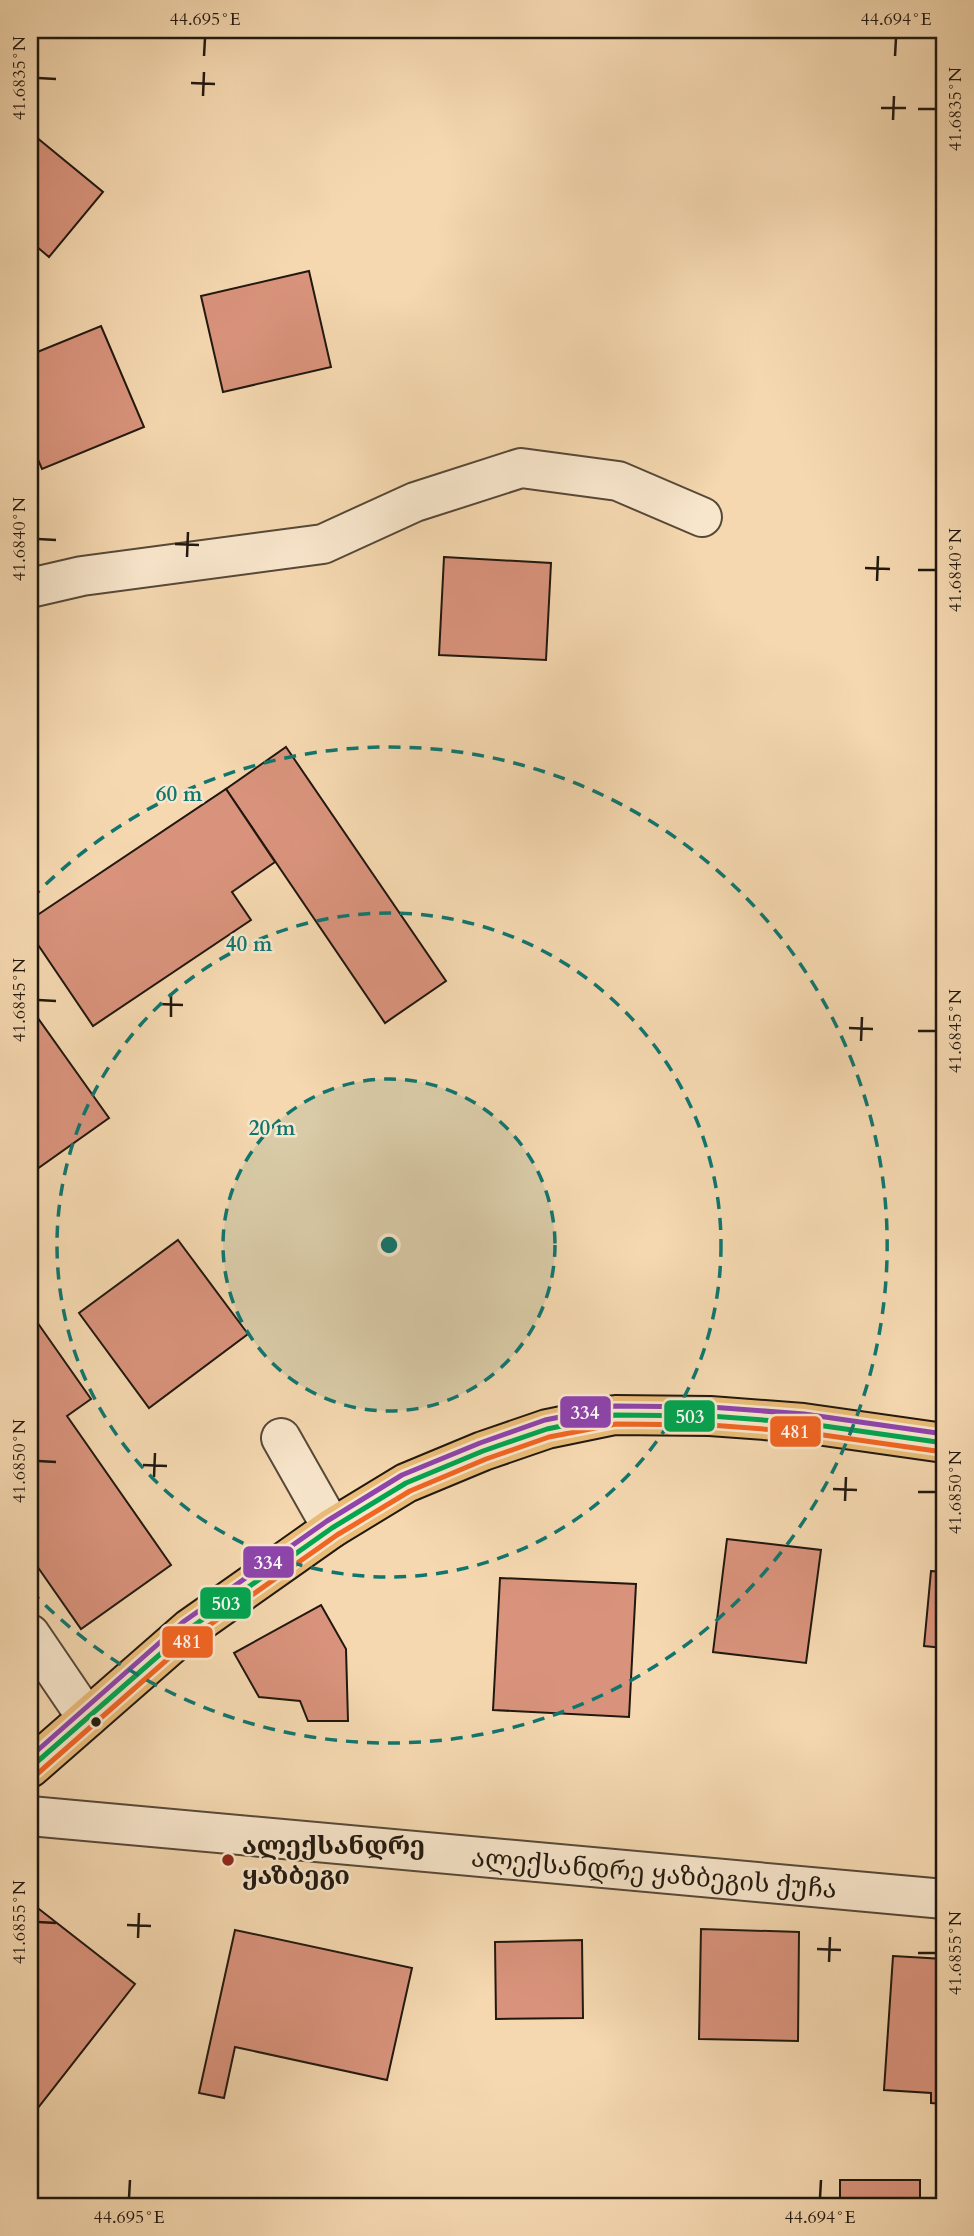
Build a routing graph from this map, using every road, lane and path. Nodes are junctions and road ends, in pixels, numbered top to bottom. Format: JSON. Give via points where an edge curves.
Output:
{"nodes":[{"id":1,"x":702,"y":517,"type":"dead end"},
{"id":2,"x":30,"y":588,"type":"edge"},
{"id":3,"x":281,"y":1438,"type":"dead end"},
{"id":4,"x":944,"y":1443,"type":"edge"},
{"id":5,"x":332,"y":1528,"type":"junction"},
{"id":6,"x":30,"y":1634,"type":"edge"},
{"id":7,"x":87,"y":1718,"type":"junction"},
{"id":8,"x":30,"y":1768,"type":"edge"},
{"id":9,"x":30,"y":1816,"type":"edge"},
{"id":10,"x":944,"y":1899,"type":"edge"}],
"edges":[{"from":1,"to":2,"type":"street","via":[[618,481],[522,468],[415,502],[323,544],[82,576]]},
{"from":3,"to":5,"type":"street"},
{"from":4,"to":5,"type":"main road","via":[[803,1423],[615,1415],[547,1429],[483,1451],[406,1483]]},
{"from":5,"to":7,"type":"main road","via":[[189,1629]]},
{"from":6,"to":7,"type":"street"},
{"from":7,"to":8,"type":"main road"},
{"from":9,"to":10,"type":"street","name":"ალექსანდრე ყაზბეგის ქუჩა"}]}
